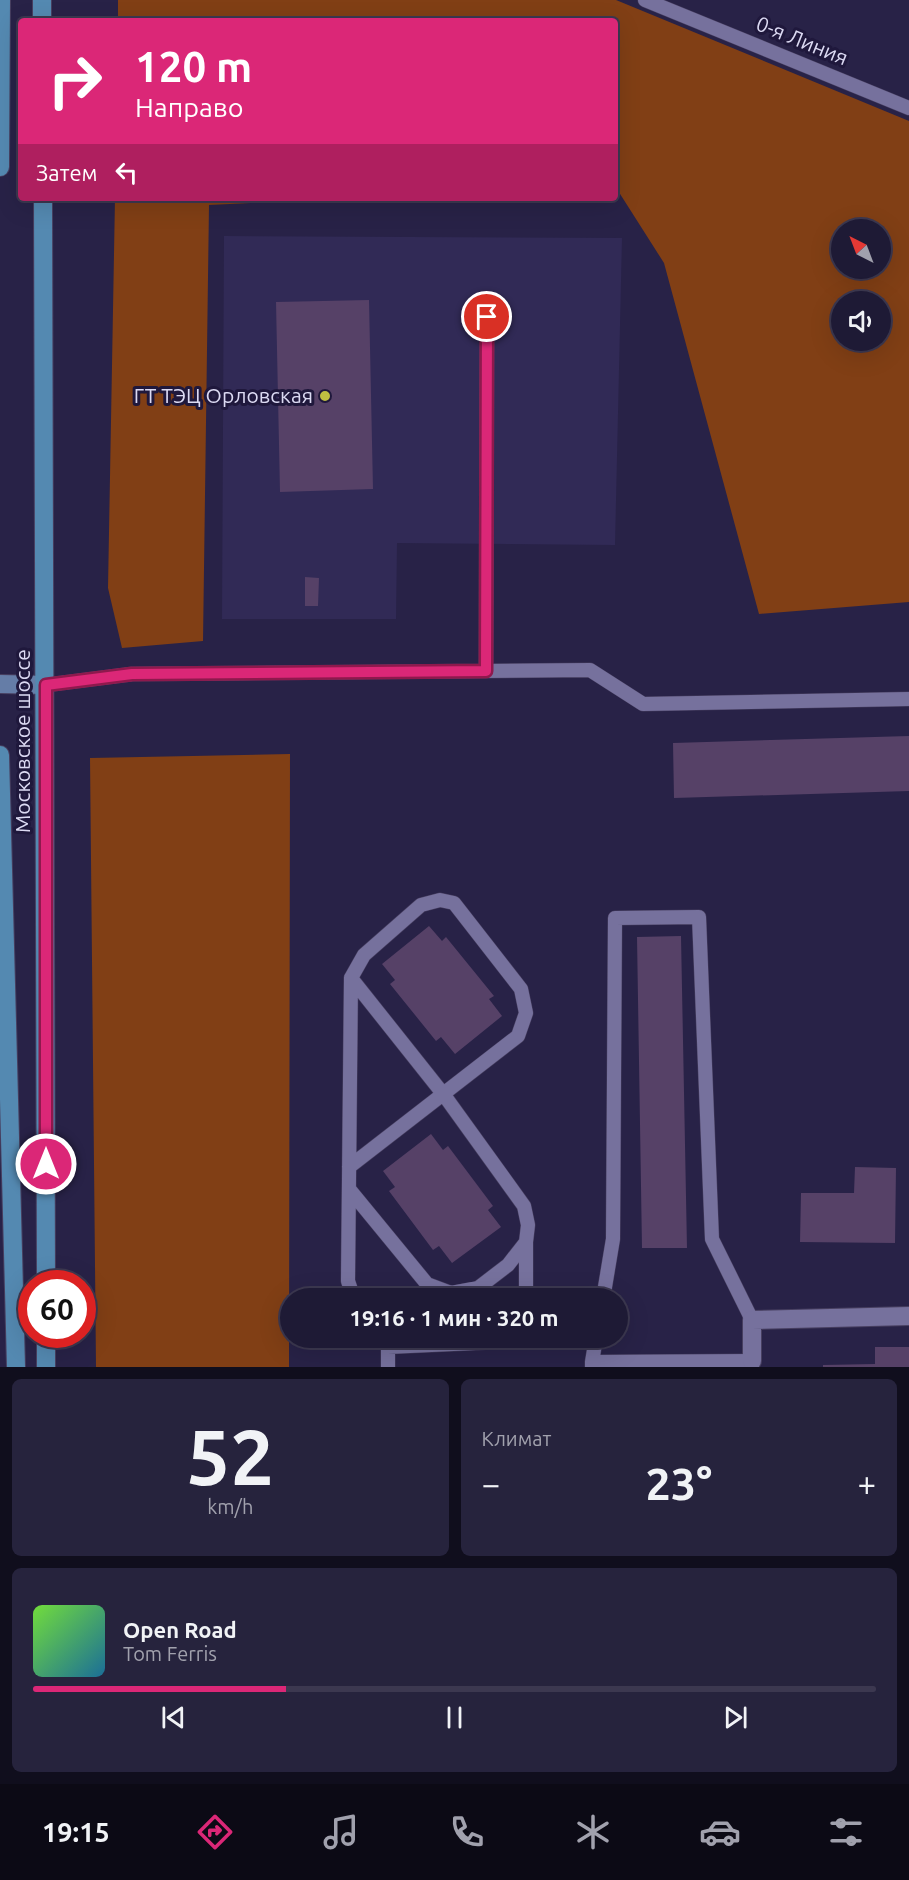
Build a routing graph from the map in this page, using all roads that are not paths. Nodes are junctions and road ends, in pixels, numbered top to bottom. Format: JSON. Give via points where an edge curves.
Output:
{"nodes":[{"id":1,"x":1,"y":0,"type":"edge"},
{"id":2,"x":42,"y":0,"type":"edge"},
{"id":3,"x":645,"y":0,"type":"edge"},
{"id":4,"x":42,"y":18,"type":"edge"},
{"id":5,"x":909,"y":108,"type":"edge"},
{"id":6,"x":0,"y":167,"type":"edge"},
{"id":7,"x":43,"y":201,"type":"edge"},
{"id":8,"x":487,"y":317,"type":"dead end"},
{"id":9,"x":486,"y":671,"type":"junction"},
{"id":10,"x":0,"y":684,"type":"edge"},
{"id":11,"x":46,"y":685,"type":"junction"},
{"id":12,"x":909,"y":699,"type":"edge"},
{"id":13,"x":0,"y":755,"type":"edge"},
{"id":14,"x":351,"y":978,"type":"junction"},
{"id":15,"x":444,"y":1095,"type":"junction"},
{"id":16,"x":349,"y":1167,"type":"junction"},
{"id":17,"x":349,"y":1189,"type":"junction"},
{"id":18,"x":526,"y":1242,"type":"junction"},
{"id":19,"x":46,"y":1270,"type":"edge"},
{"id":20,"x":350,"y":1288,"type":"edge"},
{"id":21,"x":526,"y":1288,"type":"edge"},
{"id":22,"x":605,"y":1288,"type":"edge"},
{"id":23,"x":909,"y":1316,"type":"edge"},
{"id":24,"x":752,"y":1320,"type":"junction"},
{"id":25,"x":46,"y":1348,"type":"edge"},
{"id":26,"x":385,"y":1348,"type":"edge"},
{"id":27,"x":595,"y":1348,"type":"edge"},
{"id":28,"x":752,"y":1364,"type":"edge"},
{"id":29,"x":592,"y":1365,"type":"edge"},
{"id":30,"x":16,"y":1367,"type":"edge"},
{"id":31,"x":46,"y":1367,"type":"edge"},
{"id":32,"x":388,"y":1367,"type":"edge"}],
"edges":[{"from":1,"to":6,"type":"main road"},
{"from":2,"to":4,"type":"main road"},
{"from":3,"to":5,"type":"lane","name":"0-я Линия"},
{"from":7,"to":11,"type":"main road","name":"Московское шоссе"},
{"from":8,"to":9,"type":"lane"},
{"from":9,"to":11,"type":"lane","via":[[132,674]]},
{"from":9,"to":12,"type":"lane","via":[[590,670],[643,704]]},
{"from":10,"to":11,"type":"main road"},
{"from":11,"to":19,"type":"main road","name":"Московское шоссе"},
{"from":13,"to":30,"type":"main road","name":"Московское шоссе"},
{"from":14,"to":15,"type":"lane"},
{"from":14,"to":15,"type":"lane","via":[[364,955],[421,905],[440,900],[454,903],[521,989],[526,1013],[518,1036]]},
{"from":14,"to":16,"type":"lane"},
{"from":15,"to":16,"type":"lane"},
{"from":15,"to":18,"type":"lane","via":[[524,1206]]},
{"from":16,"to":17,"type":"lane"},
{"from":17,"to":18,"type":"lane","via":[[427,1284],[451,1293],[478,1288],[508,1265]]},
{"from":17,"to":20,"type":"lane"},
{"from":18,"to":21,"type":"lane"},
{"from":22,"to":24,"type":"lane","via":[[613,1239],[615,918],[699,917],[712,1239]]},
{"from":23,"to":24,"type":"street"},
{"from":24,"to":28,"type":"street"},
{"from":25,"to":31,"type":"main road"},
{"from":26,"to":32,"type":"lane"},
{"from":27,"to":29,"type":"lane"},
{"from":28,"to":29,"type":"lane"}]}
